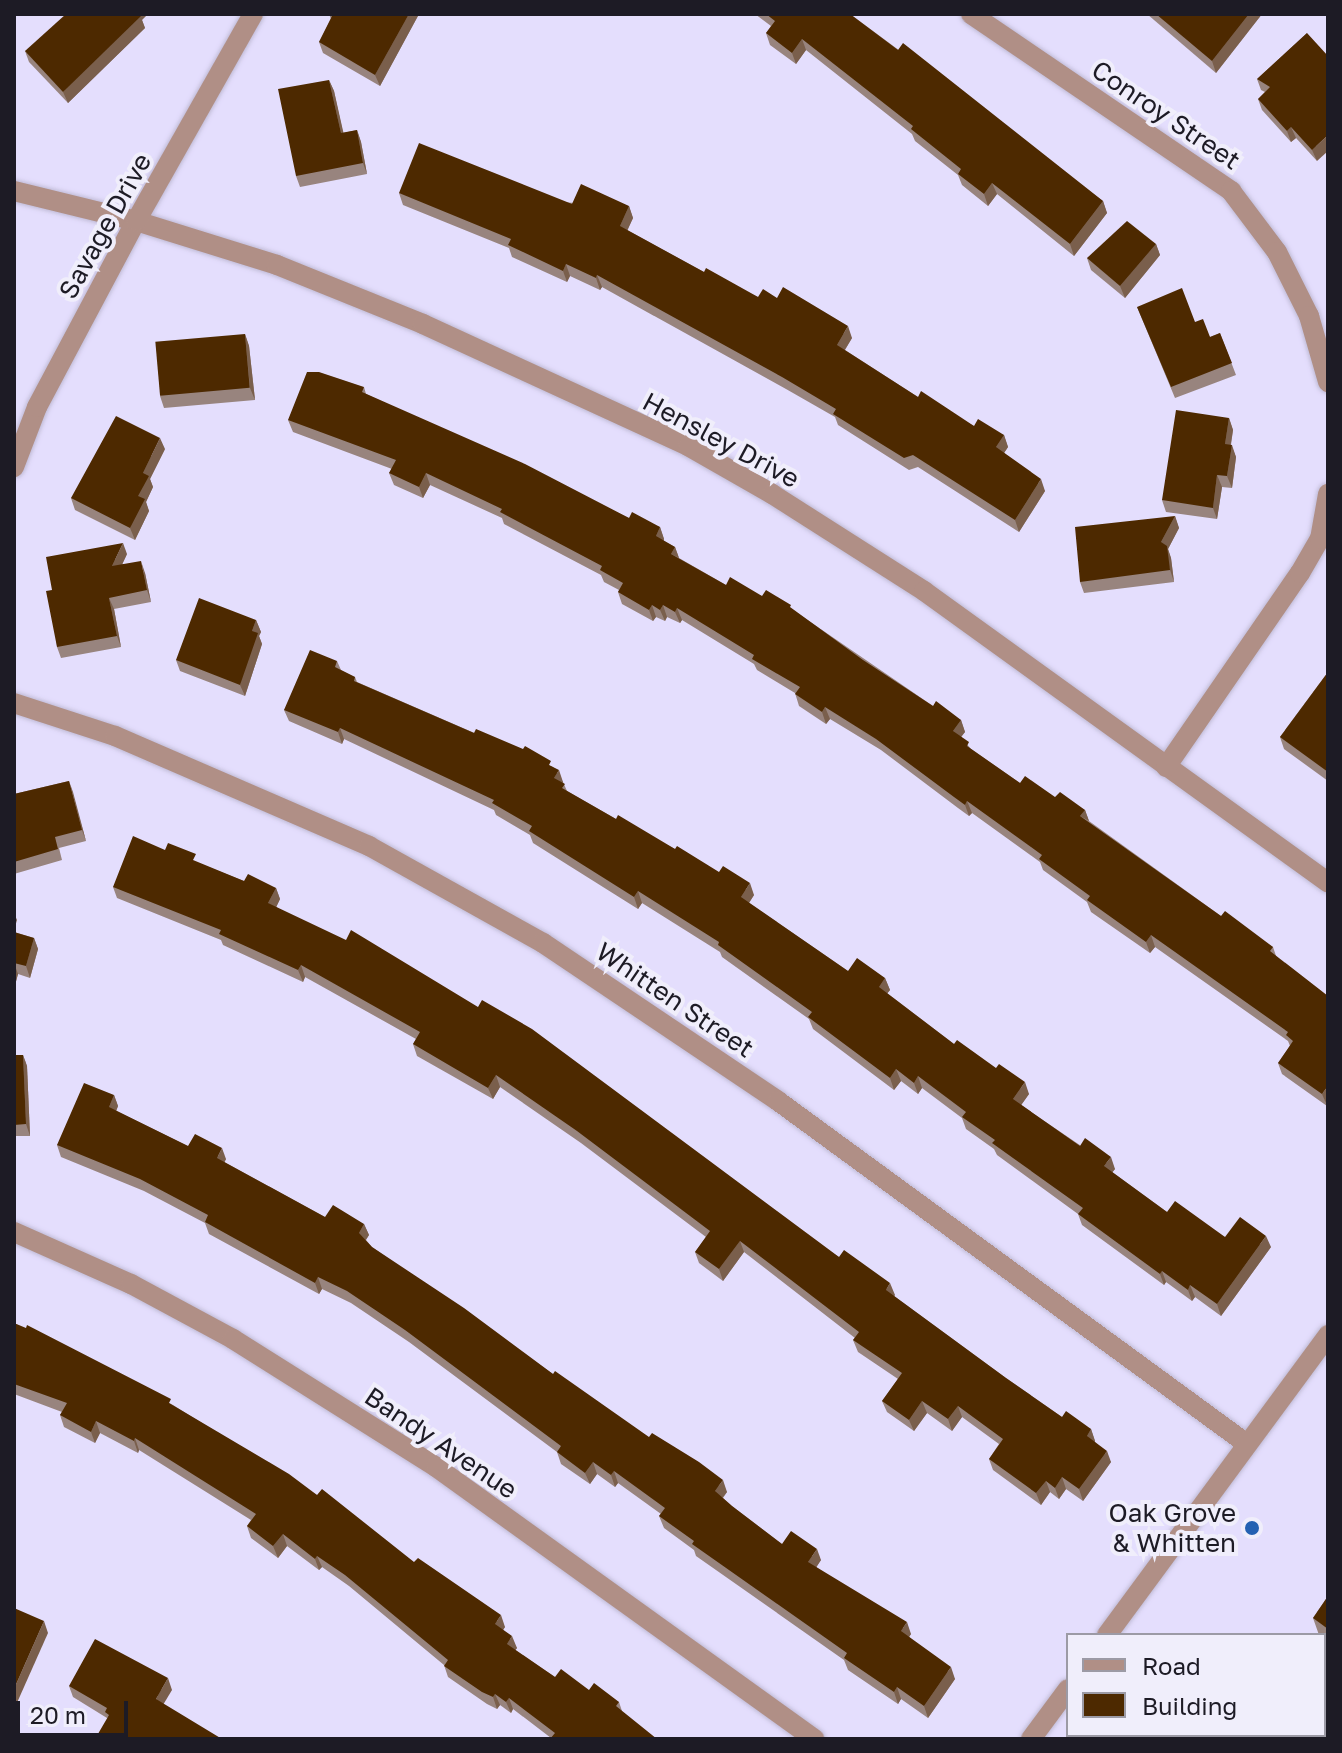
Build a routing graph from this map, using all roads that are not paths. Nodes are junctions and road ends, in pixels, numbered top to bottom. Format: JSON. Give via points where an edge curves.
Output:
{"nodes":[{"id":1,"x":253,"y":14,"type":"edge"},
{"id":2,"x":971,"y":14,"type":"edge"},
{"id":3,"x":14,"y":191,"type":"edge"},
{"id":4,"x":136,"y":221,"type":"junction"},
{"id":5,"x":1328,"y":382,"type":"edge"},
{"id":6,"x":14,"y":467,"type":"edge"},
{"id":7,"x":1328,"y":494,"type":"edge"},
{"id":8,"x":14,"y":703,"type":"edge"},
{"id":9,"x":1166,"y":767,"type":"junction"},
{"id":10,"x":1328,"y":882,"type":"edge"},
{"id":11,"x":14,"y":1232,"type":"edge"},
{"id":12,"x":1328,"y":1335,"type":"edge"},
{"id":13,"x":1247,"y":1444,"type":"junction"},
{"id":14,"x":1108,"y":1633,"type":"edge"},
{"id":15,"x":1066,"y":1692,"type":"edge"},
{"id":16,"x":814,"y":1739,"type":"edge"},
{"id":17,"x":1031,"y":1739,"type":"edge"}],
"edges":[{"from":1,"to":4,"type":"street","name":"Savage Drive"},
{"from":2,"to":5,"type":"street","name":"Conroy Street","via":[[1231,191],[1277,252],[1309,316]]},
{"from":3,"to":4,"type":"street","name":"Hensley Drive"},
{"from":4,"to":6,"type":"street","name":"Savage Drive","via":[[37,407]]},
{"from":4,"to":9,"type":"street","name":"Hensley Drive","via":[[277,265],[423,324],[688,446],[924,591]]},
{"from":7,"to":9,"type":"street","via":[[1320,539],[1300,573]]},
{"from":8,"to":13,"type":"street","name":"Whitten Street","via":[[115,736],[369,846],[543,943],[778,1101]]},
{"from":9,"to":10,"type":"street","name":"Hensley Drive"},
{"from":11,"to":16,"type":"street","name":"Bandy Avenue","via":[[131,1284],[233,1339],[436,1467]]},
{"from":12,"to":13,"type":"street"},
{"from":13,"to":14,"type":"street"},
{"from":15,"to":17,"type":"street"}]}
